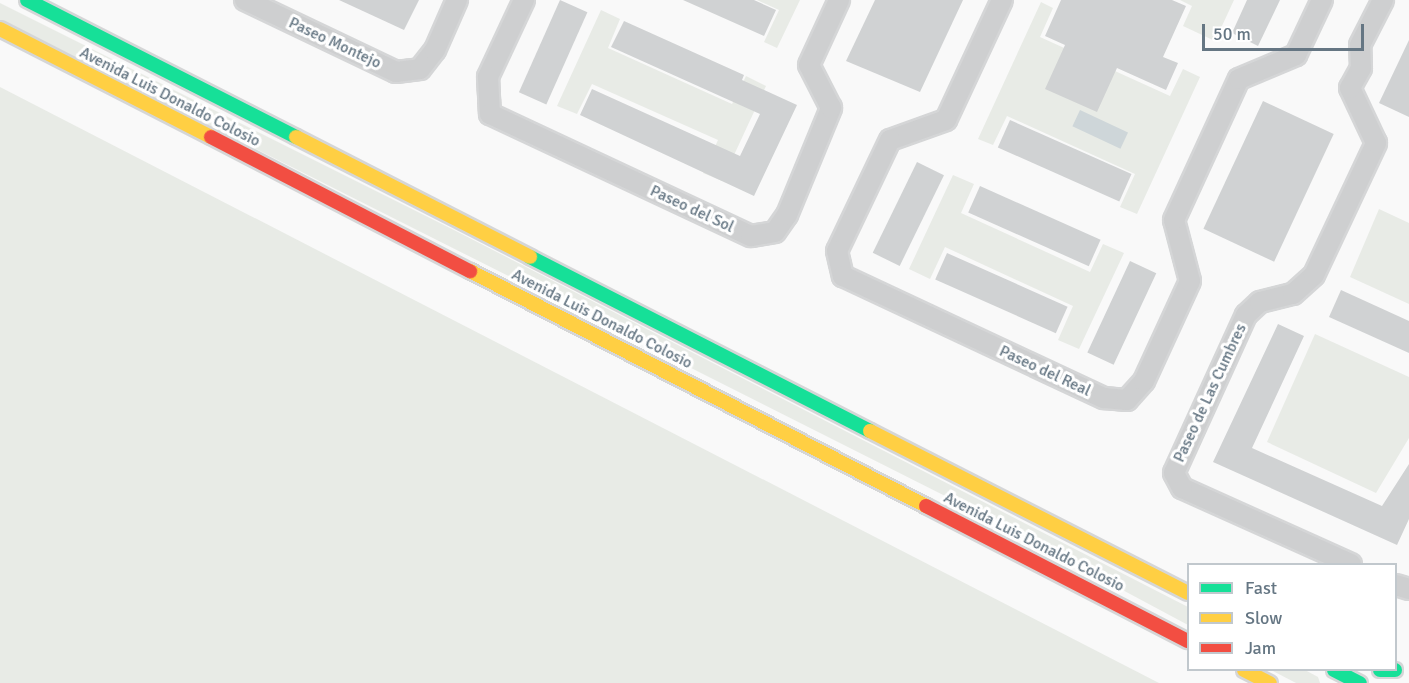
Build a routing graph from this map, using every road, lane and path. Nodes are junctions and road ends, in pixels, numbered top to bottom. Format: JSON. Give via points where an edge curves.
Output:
{"nodes":[{"id":1,"x":27,"y":0,"type":"edge"},
{"id":2,"x":245,"y":0,"type":"edge"},
{"id":3,"x":457,"y":0,"type":"edge"},
{"id":4,"x":524,"y":0,"type":"edge"},
{"id":5,"x":839,"y":0,"type":"edge"},
{"id":6,"x":1002,"y":0,"type":"edge"},
{"id":7,"x":1322,"y":0,"type":"edge"},
{"id":8,"x":1383,"y":0,"type":"edge"},
{"id":9,"x":0,"y":29,"type":"edge"},
{"id":10,"x":1349,"y":563,"type":"edge"},
{"id":11,"x":1187,"y":592,"type":"edge"},
{"id":12,"x":1187,"y":640,"type":"edge"},
{"id":13,"x":1248,"y":671,"type":"edge"},
{"id":14,"x":1338,"y":671,"type":"edge"},
{"id":15,"x":1270,"y":683,"type":"edge"},
{"id":16,"x":1360,"y":683,"type":"edge"}],
"edges":[{"from":1,"to":11,"type":"main road","name":"Avenida Luis Donaldo Colosio"},
{"from":2,"to":3,"type":"street","name":"Paseo Montejo","via":[[396,72],[420,69],[435,50]]},
{"from":4,"to":5,"type":"street","name":"Paseo del Sol","via":[[488,77],[490,114],[751,236],[775,232],[787,215],[831,108],[808,64]]},
{"from":6,"to":7,"type":"street","name":"Paseo del Real","via":[[946,120],[890,140],[837,251],[843,276],[1104,398],[1127,400],[1144,381],[1190,281],[1174,220],[1239,80],[1296,56]]},
{"from":8,"to":10,"type":"street","name":"Paseo de Las Cumbres","via":[[1360,45],[1361,68],[1350,88],[1376,143],[1314,275],[1293,294],[1260,302],[1246,315],[1174,473],[1182,488]]},
{"from":9,"to":12,"type":"main road","name":"Avenida Luis Donaldo Colosio"},
{"from":13,"to":15,"type":"main road"},
{"from":14,"to":16,"type":"main road"}]}
